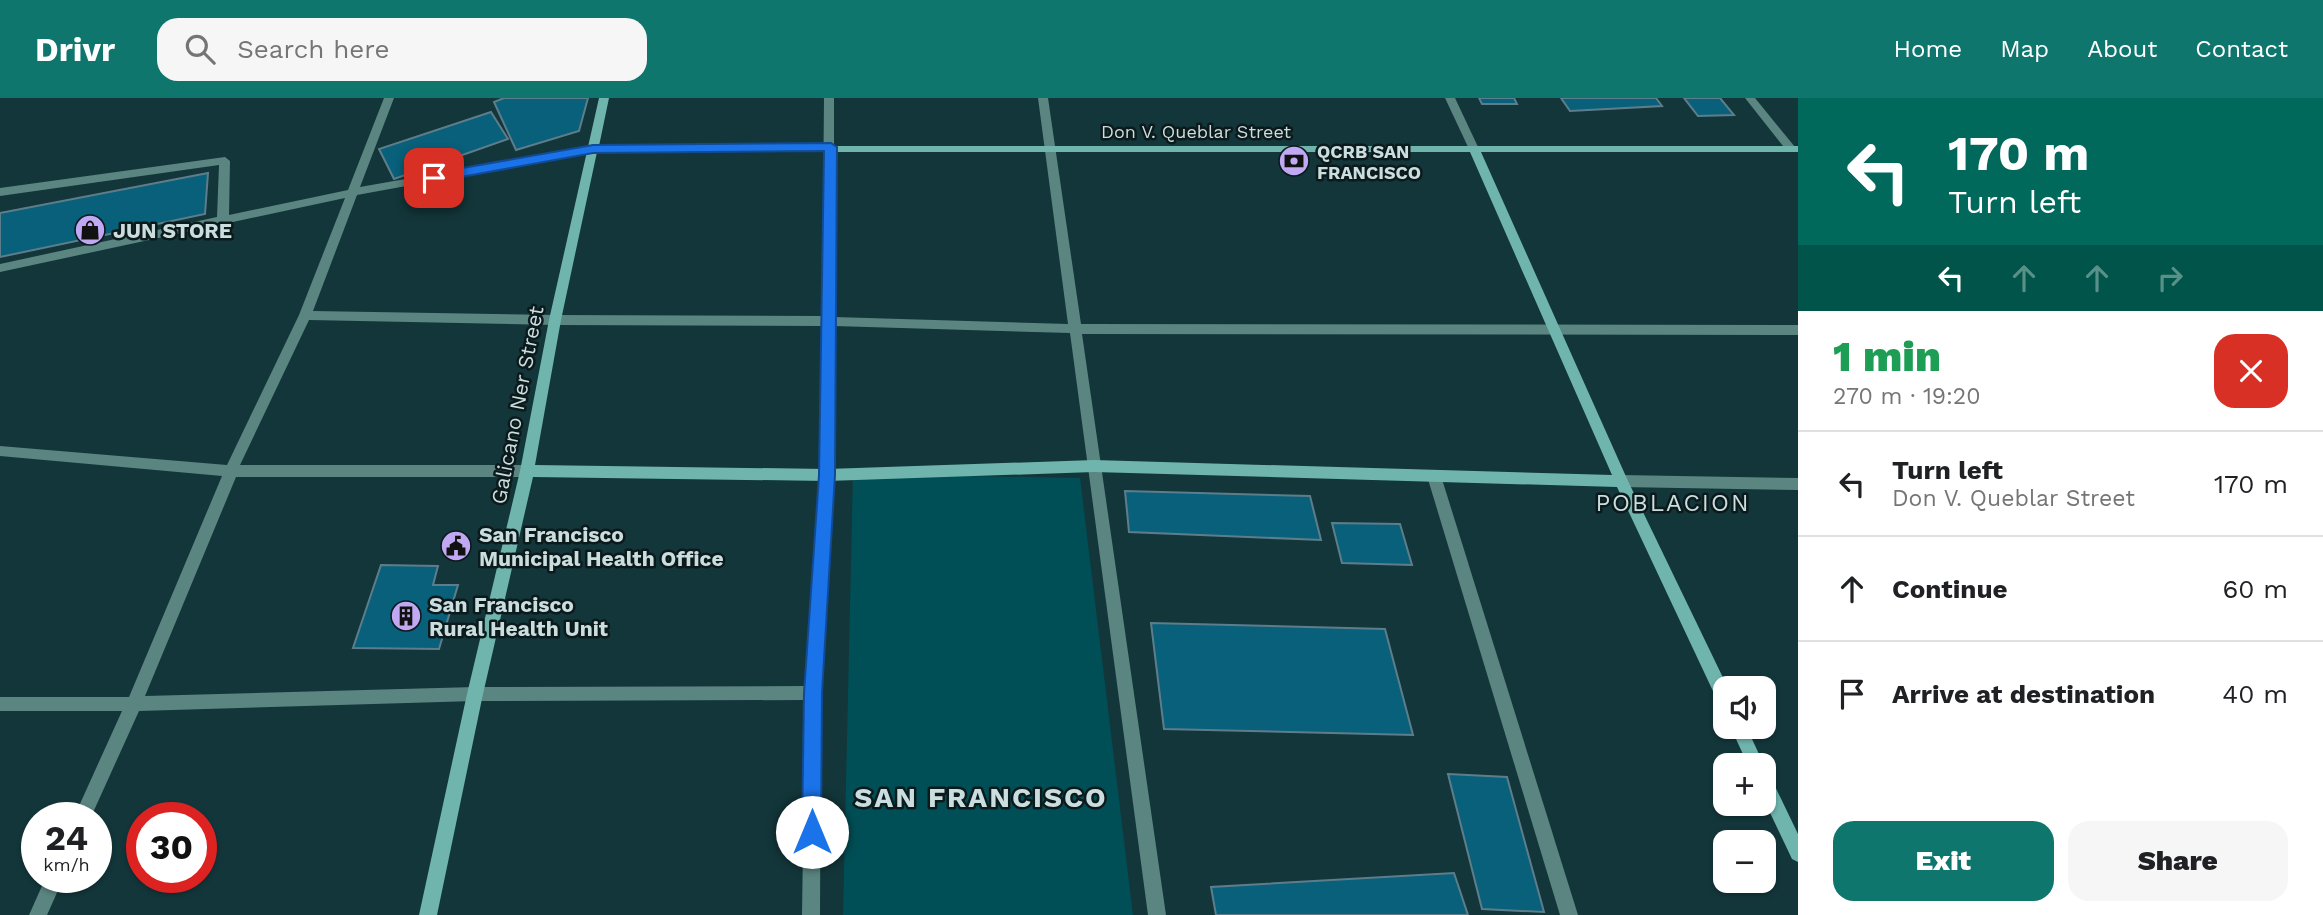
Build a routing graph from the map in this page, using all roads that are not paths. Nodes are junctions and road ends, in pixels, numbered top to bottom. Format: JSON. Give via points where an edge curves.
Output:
{"nodes":[{"id":1,"x":389,"y":98,"type":"edge"},
{"id":2,"x":604,"y":98,"type":"edge"},
{"id":3,"x":829,"y":98,"type":"edge"},
{"id":4,"x":1043,"y":98,"type":"edge"},
{"id":5,"x":1450,"y":98,"type":"edge"},
{"id":6,"x":1750,"y":98,"type":"edge"},
{"id":7,"x":831,"y":147,"type":"junction"},
{"id":8,"x":1051,"y":148,"type":"junction"},
{"id":9,"x":593,"y":149,"type":"junction"},
{"id":10,"x":1474,"y":149,"type":"junction"},
{"id":11,"x":1795,"y":149,"type":"edge"},
{"id":12,"x":0,"y":192,"type":"edge"},
{"id":13,"x":354,"y":192,"type":"junction"},
{"id":14,"x":223,"y":220,"type":"junction"},
{"id":15,"x":0,"y":268,"type":"edge"},
{"id":16,"x":305,"y":315,"type":"junction"},
{"id":17,"x":555,"y":320,"type":"junction"},
{"id":18,"x":827,"y":321,"type":"junction"},
{"id":19,"x":1076,"y":329,"type":"junction"},
{"id":20,"x":1554,"y":329,"type":"junction"},
{"id":21,"x":1798,"y":330,"type":"edge"},
{"id":22,"x":0,"y":451,"type":"edge"},
{"id":23,"x":1094,"y":466,"type":"junction"},
{"id":24,"x":230,"y":471,"type":"junction"},
{"id":25,"x":527,"y":471,"type":"junction"},
{"id":26,"x":827,"y":475,"type":"junction"},
{"id":27,"x":1434,"y":475,"type":"junction"},
{"id":28,"x":1621,"y":481,"type":"junction"},
{"id":29,"x":1798,"y":484,"type":"edge"},
{"id":30,"x":1714,"y":676,"type":"edge"},
{"id":31,"x":813,"y":693,"type":"junction"},
{"id":32,"x":475,"y":694,"type":"junction"},
{"id":33,"x":0,"y":704,"type":"edge"},
{"id":34,"x":134,"y":704,"type":"junction"},
{"id":35,"x":89,"y":802,"type":"edge"},
{"id":36,"x":1776,"y":807,"type":"edge"},
{"id":37,"x":1798,"y":853,"type":"edge"},
{"id":38,"x":48,"y":893,"type":"edge"},
{"id":39,"x":38,"y":915,"type":"edge"},
{"id":40,"x":428,"y":915,"type":"edge"},
{"id":41,"x":811,"y":915,"type":"edge"},
{"id":42,"x":1157,"y":915,"type":"edge"},
{"id":43,"x":1569,"y":915,"type":"edge"}],
"edges":[{"from":1,"to":13,"type":"street"},
{"from":2,"to":9,"type":"main road","name":"Galicano Ner Street"},
{"from":3,"to":7,"type":"street"},
{"from":4,"to":8,"type":"street"},
{"from":5,"to":10,"type":"street"},
{"from":6,"to":11,"type":"street"},
{"from":7,"to":8,"type":"main road","name":"Don V. Queblar Street"},
{"from":7,"to":9,"type":"main road","name":"Don V. Queblar Street"},
{"from":7,"to":18,"type":"street"},
{"from":8,"to":10,"type":"main road","name":"Don V. Queblar Street"},
{"from":8,"to":19,"type":"street"},
{"from":9,"to":13,"type":"street"},
{"from":9,"to":17,"type":"main road","name":"Galicano Ner Street"},
{"from":10,"to":11,"type":"main road","name":"Don V. Queblar Street"},
{"from":10,"to":20,"type":"main road"},
{"from":12,"to":14,"type":"street","via":[[225,161]]},
{"from":13,"to":14,"type":"street"},
{"from":13,"to":16,"type":"street"},
{"from":14,"to":15,"type":"street"},
{"from":16,"to":17,"type":"street"},
{"from":16,"to":24,"type":"street"},
{"from":17,"to":18,"type":"street"},
{"from":17,"to":25,"type":"main road","name":"Galicano Ner Street"},
{"from":18,"to":19,"type":"street"},
{"from":18,"to":26,"type":"street"},
{"from":19,"to":20,"type":"street"},
{"from":19,"to":23,"type":"street"},
{"from":20,"to":21,"type":"street"},
{"from":20,"to":28,"type":"main road"},
{"from":22,"to":24,"type":"street"},
{"from":23,"to":26,"type":"main road"},
{"from":23,"to":27,"type":"main road"},
{"from":23,"to":42,"type":"street"},
{"from":24,"to":25,"type":"street"},
{"from":24,"to":34,"type":"street"},
{"from":25,"to":26,"type":"main road"},
{"from":25,"to":32,"type":"main road","name":"Galicano Ner Street"},
{"from":26,"to":31,"type":"street"},
{"from":27,"to":28,"type":"main road"},
{"from":27,"to":43,"type":"street"},
{"from":28,"to":29,"type":"street"},
{"from":28,"to":30,"type":"main road"},
{"from":31,"to":32,"type":"street"},
{"from":31,"to":41,"type":"street"},
{"from":32,"to":34,"type":"street"},
{"from":32,"to":40,"type":"main road","name":"Galicano Ner Street"},
{"from":33,"to":34,"type":"street"},
{"from":34,"to":35,"type":"street"},
{"from":36,"to":37,"type":"main road"},
{"from":38,"to":39,"type":"street"}]}
